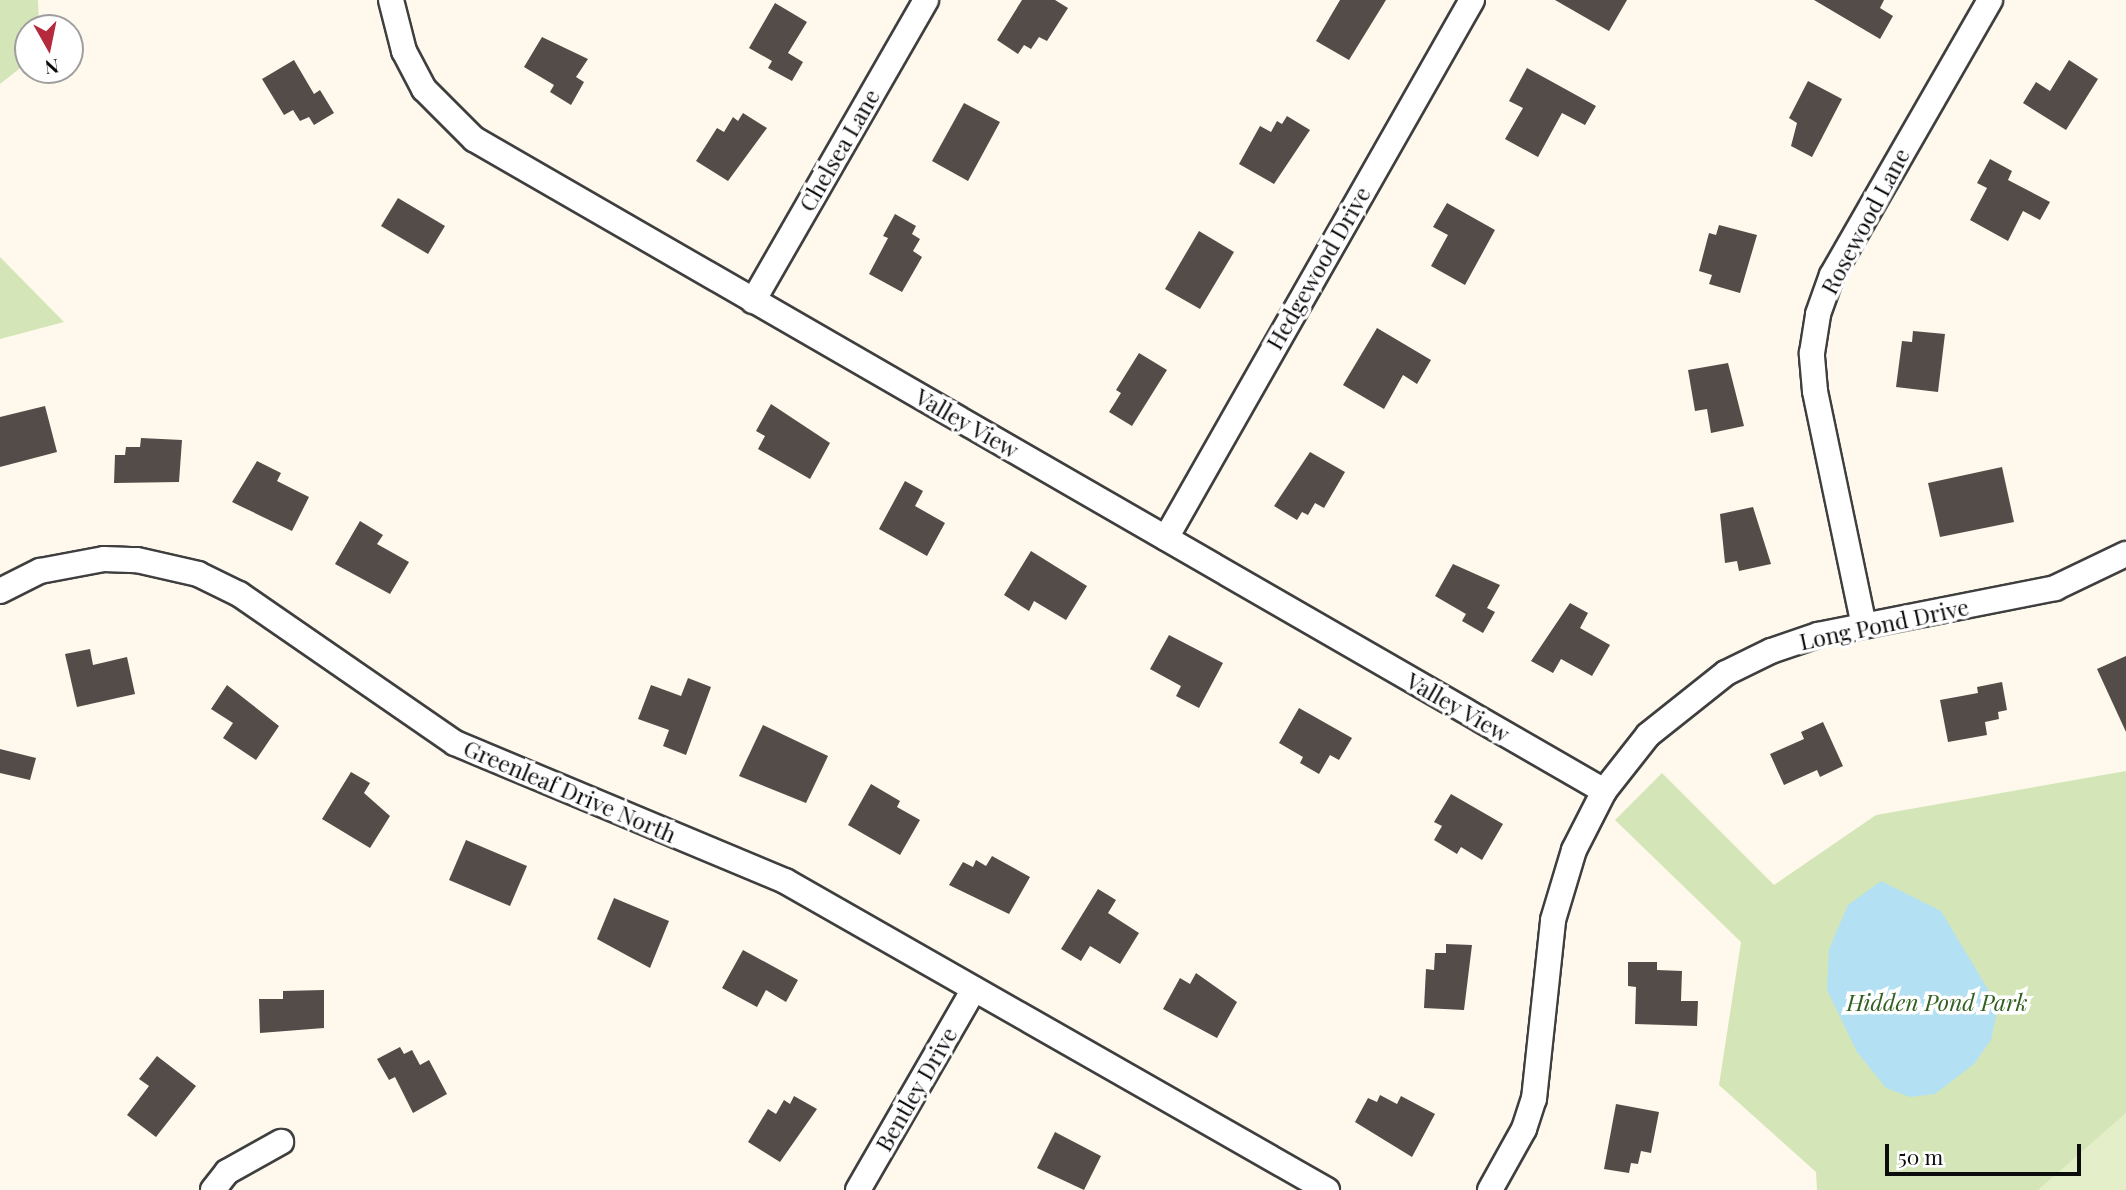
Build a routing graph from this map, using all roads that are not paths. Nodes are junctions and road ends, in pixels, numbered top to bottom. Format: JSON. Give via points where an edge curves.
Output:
{"nodes":[{"id":1,"x":391,"y":0,"type":"edge"},
{"id":2,"x":926,"y":0,"type":"edge"},
{"id":3,"x":1472,"y":0,"type":"edge"},
{"id":4,"x":1990,"y":0,"type":"edge"},
{"id":5,"x":753,"y":300,"type":"junction"},
{"id":6,"x":1166,"y":538,"type":"junction"},
{"id":7,"x":2126,"y":554,"type":"edge"},
{"id":8,"x":0,"y":590,"type":"edge"},
{"id":9,"x":1864,"y":626,"type":"junction"},
{"id":10,"x":1604,"y":790,"type":"junction"},
{"id":11,"x":974,"y":989,"type":"junction"},
{"id":12,"x":281,"y":1142,"type":"dead end"},
{"id":13,"x":214,"y":1190,"type":"edge"},
{"id":14,"x":858,"y":1190,"type":"edge"},
{"id":15,"x":1327,"y":1190,"type":"edge"},
{"id":16,"x":1490,"y":1190,"type":"edge"}],
"edges":[{"from":1,"to":5,"type":"street","name":"Valley View","via":[[404,51],[424,89],[474,139]]},
{"from":2,"to":5,"type":"street","name":"Chelsea Lane"},
{"from":3,"to":6,"type":"street","name":"Hedgewood Drive"},
{"from":4,"to":9,"type":"street","name":"Rosewood Lane","via":[[1832,275],[1818,314],[1812,353],[1815,391]]},
{"from":5,"to":6,"type":"street","name":"Valley View"},
{"from":6,"to":10,"type":"street","name":"Valley View"},
{"from":7,"to":9,"type":"street","name":"Long Pond Drive","via":[[2055,588]]},
{"from":8,"to":11,"type":"street","name":"Greenleaf Drive North","via":[[40,571],[104,559],[137,560],[198,575],[239,594],[455,743],[785,881]]},
{"from":9,"to":10,"type":"street","name":"Long Pond Drive","via":[[1771,651],[1726,673],[1648,735]]},
{"from":10,"to":16,"type":"street","name":"Long Pond Drive","via":[[1574,850],[1553,920],[1534,1099],[1524,1129]]},
{"from":11,"to":14,"type":"street","name":"Bentley Drive"},
{"from":11,"to":15,"type":"street","name":"Greenleaf Drive North"},
{"from":12,"to":13,"type":"street","via":[[227,1172]]}]}
